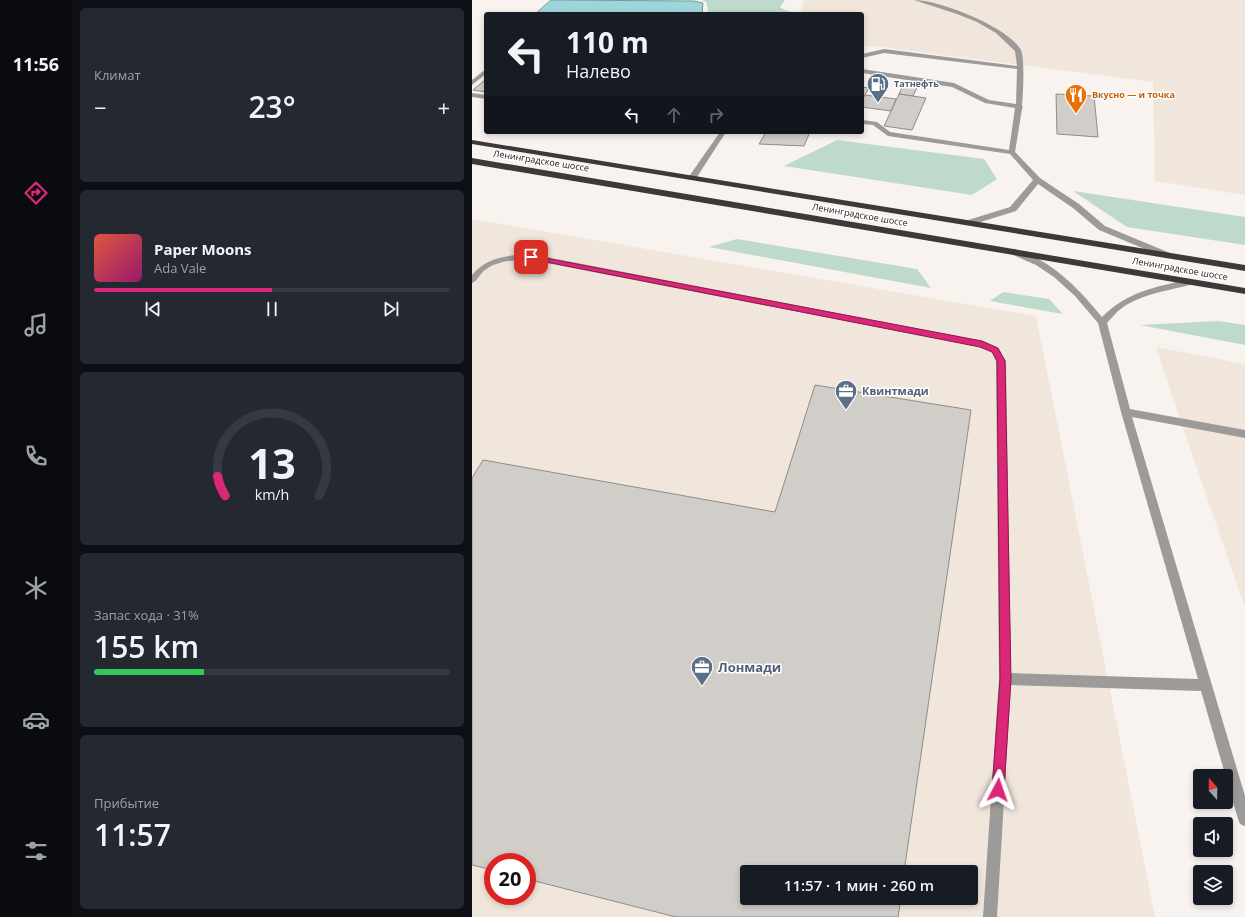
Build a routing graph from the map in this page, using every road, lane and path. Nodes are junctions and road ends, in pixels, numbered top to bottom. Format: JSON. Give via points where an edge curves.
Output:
{"nodes":[{"id":1,"x":917,"y":0,"type":"edge"},
{"id":2,"x":939,"y":3,"type":"edge"},
{"id":3,"x":864,"y":56,"type":"edge"},
{"id":4,"x":1020,"y":68,"type":"junction"},
{"id":5,"x":864,"y":72,"type":"edge"},
{"id":6,"x":484,"y":73,"type":"edge"},
{"id":7,"x":472,"y":83,"type":"edge"},
{"id":8,"x":472,"y":95,"type":"edge"},
{"id":9,"x":484,"y":97,"type":"edge"},
{"id":10,"x":1020,"y":107,"type":"junction"},
{"id":11,"x":864,"y":122,"type":"edge"},
{"id":12,"x":722,"y":134,"type":"edge"},
{"id":13,"x":472,"y":142,"type":"edge"},
{"id":14,"x":1012,"y":152,"type":"junction"},
{"id":15,"x":472,"y":161,"type":"edge"},
{"id":16,"x":692,"y":178,"type":"junction"},
{"id":17,"x":1038,"y":180,"type":"junction"},
{"id":18,"x":968,"y":223,"type":"junction"},
{"id":19,"x":1014,"y":252,"type":"junction"},
{"id":20,"x":1167,"y":255,"type":"junction"},
{"id":21,"x":1245,"y":268,"type":"edge"},
{"id":22,"x":472,"y":280,"type":"edge"},
{"id":23,"x":1190,"y":282,"type":"junction"},
{"id":24,"x":1245,"y":291,"type":"edge"},
{"id":25,"x":1102,"y":322,"type":"junction"},
{"id":26,"x":1126,"y":412,"type":"junction"},
{"id":27,"x":1245,"y":434,"type":"edge"},
{"id":28,"x":1005,"y":679,"type":"junction"},
{"id":29,"x":1206,"y":685,"type":"junction"},
{"id":30,"x":1245,"y":819,"type":"edge"},
{"id":31,"x":990,"y":917,"type":"edge"}],
"edges":[{"from":1,"to":2,"type":"street"},
{"from":2,"to":4,"type":"street","via":[[998,32],[1018,50]]},
{"from":3,"to":4,"type":"street","via":[[884,51]]},
{"from":4,"to":10,"type":"street"},
{"from":5,"to":10,"type":"street","via":[[954,85],[987,102]]},
{"from":6,"to":7,"type":"street"},
{"from":8,"to":9,"type":"street"},
{"from":10,"to":14,"type":"street"},
{"from":11,"to":14,"type":"street","via":[[875,123],[888,134]]},
{"from":12,"to":16,"type":"street"},
{"from":13,"to":16,"type":"highway","name":"Ленинградское шоссе"},
{"from":14,"to":17,"type":"street"},
{"from":15,"to":19,"type":"highway","name":"Ленинградское шоссе"},
{"from":16,"to":18,"type":"highway","name":"Ленинградское шоссе"},
{"from":17,"to":18,"type":"street","via":[[1013,209]]},
{"from":17,"to":20,"type":"street","via":[[1102,228]]},
{"from":18,"to":20,"type":"highway","name":"Ленинградское шоссе"},
{"from":19,"to":23,"type":"highway","name":"Ленинградское шоссе"},
{"from":19,"to":25,"type":"street","via":[[1039,263],[1057,275],[1078,294]]},
{"from":20,"to":21,"type":"highway","name":"Ленинградское шоссе"},
{"from":22,"to":28,"type":"street","via":[[482,268],[506,258],[531,257],[982,344],[995,350],[1001,361]]},
{"from":23,"to":24,"type":"highway","name":"Ленинградское шоссе"},
{"from":23,"to":25,"type":"street","via":[[1137,297],[1120,306]]},
{"from":25,"to":26,"type":"street"},
{"from":26,"to":27,"type":"street"},
{"from":26,"to":29,"type":"street"},
{"from":28,"to":29,"type":"street"},
{"from":28,"to":31,"type":"street"},
{"from":29,"to":30,"type":"street"}]}
